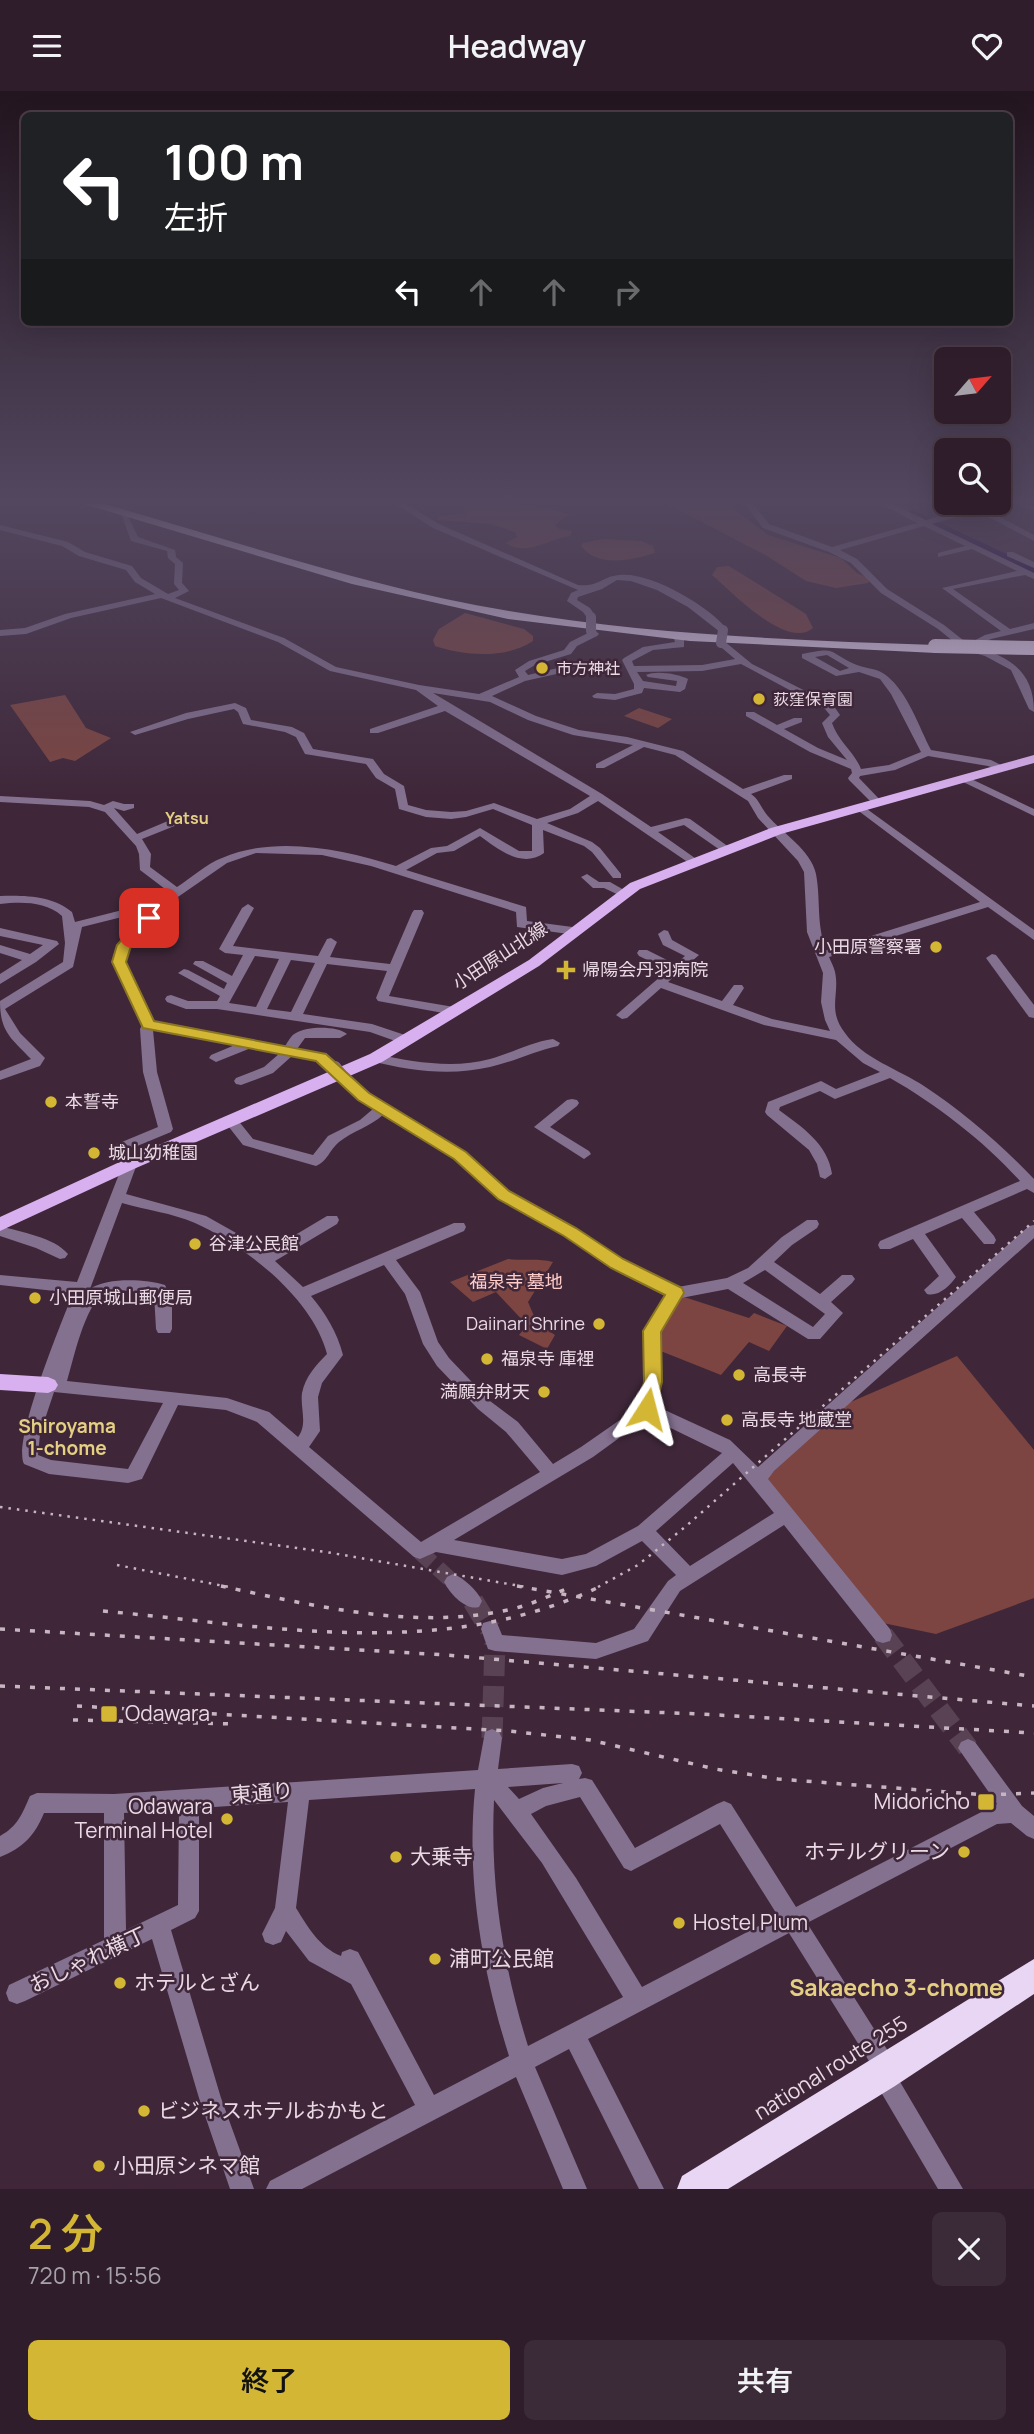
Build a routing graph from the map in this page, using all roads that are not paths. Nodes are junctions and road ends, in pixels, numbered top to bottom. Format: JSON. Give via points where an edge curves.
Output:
{"nodes":[{"id":1,"x":135,"y":602,"type":"edge"},
{"id":2,"x":180,"y":602,"type":"edge"},
{"id":3,"x":441,"y":602,"type":"edge"},
{"id":4,"x":574,"y":602,"type":"edge"},
{"id":5,"x":688,"y":602,"type":"edge"},
{"id":6,"x":901,"y":602,"type":"edge"},
{"id":7,"x":966,"y":602,"type":"edge"},
{"id":8,"x":1034,"y":626,"type":"edge"},
{"id":9,"x":1007,"y":631,"type":"junction"},
{"id":10,"x":0,"y":633,"type":"edge"},
{"id":11,"x":261,"y":633,"type":"junction"},
{"id":12,"x":679,"y":639,"type":"dead end"},
{"id":13,"x":244,"y":640,"type":"dead end"},
{"id":14,"x":967,"y":649,"type":"junction"},
{"id":15,"x":1034,"y":650,"type":"edge"},
{"id":16,"x":742,"y":661,"type":"junction"},
{"id":17,"x":858,"y":669,"type":"dead end"},
{"id":18,"x":558,"y":671,"type":"dead end"},
{"id":19,"x":631,"y":671,"type":"junction"},
{"id":20,"x":522,"y":679,"type":"junction"},
{"id":21,"x":639,"y":684,"type":"junction"},
{"id":22,"x":419,"y":688,"type":"junction"},
{"id":23,"x":597,"y":696,"type":"dead end"},
{"id":24,"x":481,"y":697,"type":"junction"},
{"id":25,"x":446,"y":707,"type":"junction"},
{"id":26,"x":1034,"y":709,"type":"edge"},
{"id":27,"x":750,"y":714,"type":"dead end"},
{"id":28,"x":798,"y":720,"type":"dead end"},
{"id":29,"x":775,"y":729,"type":"junction"},
{"id":30,"x":374,"y":730,"type":"dead end"},
{"id":31,"x":135,"y":732,"type":"dead end"},
{"id":32,"x":642,"y":744,"type":"junction"},
{"id":33,"x":927,"y":753,"type":"junction"},
{"id":34,"x":1034,"y":759,"type":"edge"},
{"id":35,"x":600,"y":766,"type":"dead end"},
{"id":36,"x":1002,"y":768,"type":"junction"},
{"id":37,"x":857,"y":771,"type":"junction"},
{"id":38,"x":788,"y":777,"type":"dead end"},
{"id":39,"x":965,"y":779,"type":"junction"},
{"id":40,"x":742,"y":793,"type":"junction"},
{"id":41,"x":598,"y":796,"type":"junction"},
{"id":42,"x":0,"y":799,"type":"edge"},
{"id":43,"x":878,"y":803,"type":"junction"},
{"id":44,"x":130,"y":806,"type":"dead end"},
{"id":45,"x":860,"y":807,"type":"junction"},
{"id":46,"x":105,"y":809,"type":"junction"},
{"id":47,"x":1034,"y":813,"type":"edge"},
{"id":48,"x":180,"y":818,"type":"dead end"},
{"id":49,"x":537,"y":823,"type":"junction"},
{"id":50,"x":650,"y":831,"type":"junction"},
{"id":51,"x":776,"y":831,"type":"junction"},
{"id":52,"x":136,"y":838,"type":"junction"},
{"id":53,"x":727,"y":850,"type":"junction"},
{"id":54,"x":319,"y":853,"type":"junction"},
{"id":55,"x":696,"y":863,"type":"junction"},
{"id":56,"x":311,"y":866,"type":"dead end"},
{"id":57,"x":397,"y":870,"type":"junction"},
{"id":58,"x":617,"y":876,"type":"dead end"},
{"id":59,"x":587,"y":877,"type":"dead end"},
{"id":60,"x":177,"y":893,"type":"junction"},
{"id":61,"x":625,"y":894,"type":"junction"},
{"id":62,"x":0,"y":900,"type":"edge"},
{"id":63,"x":989,"y":903,"type":"junction"},
{"id":64,"x":158,"y":905,"type":"junction"},
{"id":65,"x":248,"y":908,"type":"dead end"},
{"id":66,"x":418,"y":913,"type":"dead end"},
{"id":67,"x":576,"y":930,"type":"junction"},
{"id":68,"x":0,"y":932,"type":"edge"},
{"id":69,"x":664,"y":934,"type":"dead end"},
{"id":70,"x":1034,"y":936,"type":"edge"},
{"id":71,"x":331,"y":942,"type":"dead end"},
{"id":72,"x":71,"y":943,"type":"junction"},
{"id":73,"x":0,"y":949,"type":"edge"},
{"id":74,"x":231,"y":950,"type":"junction"},
{"id":75,"x":251,"y":952,"type":"junction"},
{"id":76,"x":643,"y":953,"type":"dead end"},
{"id":77,"x":822,"y":955,"type":"junction"},
{"id":78,"x":287,"y":956,"type":"junction"},
{"id":79,"x":992,"y":958,"type":"dead end"},
{"id":80,"x":32,"y":959,"type":"junction"},
{"id":81,"x":323,"y":960,"type":"junction"},
{"id":82,"x":198,"y":964,"type":"dead end"},
{"id":83,"x":244,"y":965,"type":"junction"},
{"id":84,"x":394,"y":968,"type":"junction"},
{"id":85,"x":675,"y":968,"type":"junction"},
{"id":86,"x":184,"y":973,"type":"dead end"},
{"id":87,"x":0,"y":980,"type":"edge"},
{"id":88,"x":234,"y":982,"type":"junction"},
{"id":89,"x":659,"y":983,"type":"junction"},
{"id":90,"x":738,"y":988,"type":"dead end"},
{"id":91,"x":171,"y":999,"type":"dead end"},
{"id":92,"x":224,"y":1000,"type":"junction"},
{"id":93,"x":725,"y":1007,"type":"junction"},
{"id":94,"x":0,"y":1009,"type":"edge"},
{"id":95,"x":261,"y":1009,"type":"dead end"},
{"id":96,"x":454,"y":1011,"type":"junction"},
{"id":97,"x":297,"y":1013,"type":"dead end"},
{"id":98,"x":1034,"y":1014,"type":"edge"},
{"id":99,"x":622,"y":1015,"type":"dead end"},
{"id":100,"x":148,"y":1025,"type":"junction"},
{"id":101,"x":340,"y":1034,"type":"dead end"},
{"id":102,"x":840,"y":1037,"type":"junction"},
{"id":103,"x":406,"y":1040,"type":"junction"},
{"id":104,"x":553,"y":1042,"type":"dead end"},
{"id":105,"x":252,"y":1043,"type":"junction"},
{"id":106,"x":287,"y":1050,"type":"junction"},
{"id":107,"x":216,"y":1058,"type":"dead end"},
{"id":108,"x":376,"y":1058,"type":"junction"},
{"id":109,"x":890,"y":1073,"type":"junction"},
{"id":110,"x":0,"y":1076,"type":"edge"},
{"id":111,"x":241,"y":1081,"type":"dead end"},
{"id":112,"x":572,"y":1103,"type":"dead end"},
{"id":113,"x":382,"y":1109,"type":"junction"},
{"id":114,"x":232,"y":1122,"type":"junction"},
{"id":115,"x":584,"y":1154,"type":"dead end"},
{"id":116,"x":130,"y":1164,"type":"junction"},
{"id":117,"x":825,"y":1174,"type":"dead end"},
{"id":118,"x":1032,"y":1185,"type":"edge"},
{"id":119,"x":117,"y":1197,"type":"junction"},
{"id":120,"x":965,"y":1211,"type":"junction"},
{"id":121,"x":332,"y":1220,"type":"dead end"},
{"id":122,"x":812,"y":1224,"type":"dead end"},
{"id":123,"x":0,"y":1225,"type":"edge"},
{"id":124,"x":458,"y":1227,"type":"dead end"},
{"id":125,"x":1034,"y":1230,"type":"edge"},
{"id":126,"x":0,"y":1231,"type":"edge"},
{"id":127,"x":916,"y":1233,"type":"junction"},
{"id":128,"x":989,"y":1240,"type":"dead end"},
{"id":129,"x":885,"y":1245,"type":"dead end"},
{"id":130,"x":60,"y":1254,"type":"dead end"},
{"id":131,"x":387,"y":1258,"type":"junction"},
{"id":132,"x":264,"y":1261,"type":"junction"},
{"id":133,"x":764,"y":1262,"type":"junction"},
{"id":134,"x":847,"y":1279,"type":"dead end"},
{"id":135,"x":0,"y":1280,"type":"edge"},
{"id":136,"x":730,"y":1283,"type":"junction"},
{"id":137,"x":81,"y":1288,"type":"junction"},
{"id":138,"x":932,"y":1290,"type":"dead end"},
{"id":139,"x":301,"y":1293,"type":"junction"},
{"id":140,"x":676,"y":1293,"type":"junction"},
{"id":141,"x":821,"y":1302,"type":"junction"},
{"id":142,"x":164,"y":1329,"type":"dead end"},
{"id":143,"x":0,"y":1382,"type":"edge"},
{"id":144,"x":53,"y":1386,"type":"junction"},
{"id":145,"x":174,"y":1397,"type":"junction"},
{"id":146,"x":647,"y":1409,"type":"junction"},
{"id":147,"x":300,"y":1447,"type":"junction"},
{"id":148,"x":733,"y":1453,"type":"junction"},
{"id":149,"x":551,"y":1473,"type":"junction"},
{"id":150,"x":758,"y":1479,"type":"junction"},
{"id":151,"x":785,"y":1515,"type":"junction"},
{"id":152,"x":644,"y":1531,"type":"junction"},
{"id":153,"x":427,"y":1548,"type":"junction"},
{"id":154,"x":688,"y":1576,"type":"junction"},
{"id":155,"x":453,"y":1582,"type":"tunnel mouth"},
{"id":156,"x":473,"y":1601,"type":"tunnel mouth"},
{"id":157,"x":883,"y":1635,"type":"tunnel mouth"},
{"id":158,"x":492,"y":1636,"type":"dead end"},
{"id":159,"x":492,"y":1738,"type":"tunnel mouth"},
{"id":160,"x":968,"y":1748,"type":"tunnel mouth"},
{"id":161,"x":572,"y":1773,"type":"dead end"},
{"id":162,"x":488,"y":1779,"type":"junction"},
{"id":163,"x":300,"y":1790,"type":"junction"},
{"id":164,"x":189,"y":1800,"type":"junction"},
{"id":165,"x":114,"y":1804,"type":"junction"},
{"id":166,"x":516,"y":1811,"type":"junction"},
{"id":167,"x":1016,"y":1813,"type":"junction"},
{"id":168,"x":1034,"y":1829,"type":"edge"},
{"id":169,"x":0,"y":1847,"type":"edge"},
{"id":170,"x":285,"y":1910,"type":"junction"},
{"id":171,"x":794,"y":1918,"type":"junction"},
{"id":172,"x":159,"y":1927,"type":"junction"},
{"id":173,"x":273,"y":1934,"type":"dead end"},
{"id":174,"x":115,"y":1947,"type":"junction"},
{"id":175,"x":1034,"y":1975,"type":"edge"},
{"id":176,"x":17,"y":1993,"type":"dead end"},
{"id":177,"x":638,"y":2001,"type":"junction"},
{"id":178,"x":574,"y":2035,"type":"junction"},
{"id":179,"x":522,"y":2063,"type":"junction"},
{"id":180,"x":886,"y":2073,"type":"junction"},
{"id":181,"x":430,"y":2111,"type":"junction"},
{"id":182,"x":242,"y":2189,"type":"edge"},
{"id":183,"x":278,"y":2189,"type":"edge"},
{"id":184,"x":575,"y":2189,"type":"edge"},
{"id":185,"x":652,"y":2189,"type":"edge"},
{"id":186,"x":695,"y":2189,"type":"edge"},
{"id":187,"x":951,"y":2189,"type":"edge"}],
"edges":[{"from":1,"to":10,"type":"street","via":[[68,615],[26,631]]},
{"from":2,"to":11,"type":"street"},
{"from":3,"to":15,"type":"highway","bridge":true,"via":[[699,639]]},
{"from":4,"to":20,"type":"street","bridge":true,"via":[[587,610],[594,634],[573,644],[568,652],[524,667]]},
{"from":5,"to":16,"type":"street","bridge":true,"via":[[723,630],[721,643]]},
{"from":6,"to":14,"type":"street"},
{"from":7,"to":9,"type":"street"},
{"from":8,"to":9,"type":"street"},
{"from":9,"to":14,"type":"street"},
{"from":11,"to":13,"type":"street"},
{"from":11,"to":22,"type":"street","via":[[342,672]]},
{"from":12,"to":19,"type":"street","via":[[681,645],[637,652],[627,660]]},
{"from":14,"to":26,"type":"street","via":[[1015,668]]},
{"from":16,"to":19,"type":"street"},
{"from":16,"to":37,"type":"street","via":[[829,707],[835,715],[827,723],[832,739],[852,757]]},
{"from":17,"to":33,"type":"street","via":[[883,677],[894,690]]},
{"from":18,"to":20,"type":"street"},
{"from":19,"to":21,"type":"street"},
{"from":19,"to":21,"type":"street","via":[[683,678],[680,689]]},
{"from":20,"to":24,"type":"street"},
{"from":21,"to":23,"type":"street","via":[[639,691],[628,696]]},
{"from":22,"to":24,"type":"street"},
{"from":22,"to":25,"type":"street"},
{"from":24,"to":32,"type":"street","via":[[577,733]]},
{"from":25,"to":30,"type":"street"},
{"from":25,"to":41,"type":"street"},
{"from":27,"to":29,"type":"street"},
{"from":28,"to":29,"type":"street"},
{"from":29,"to":37,"type":"street"},
{"from":31,"to":49,"type":"street","via":[[235,706],[247,722],[280,726],[300,735],[309,752],[369,761],[380,776],[400,788],[403,807],[425,814],[464,815],[494,806]]},
{"from":32,"to":35,"type":"street"},
{"from":32,"to":40,"type":"street","via":[[683,755]]},
{"from":33,"to":36,"type":"street"},
{"from":33,"to":37,"type":"street","via":[[891,768]]},
{"from":34,"to":36,"type":"main road","name":"小田原山北線"},
{"from":36,"to":39,"type":"main road","name":"小田原山北線"},
{"from":37,"to":43,"type":"street","via":[[853,778]]},
{"from":38,"to":40,"type":"street"},
{"from":39,"to":43,"type":"main road","name":"小田原山北線"},
{"from":39,"to":47,"type":"street"},
{"from":40,"to":51,"type":"street","via":[[755,802]]},
{"from":41,"to":49,"type":"street","via":[[574,811]]},
{"from":41,"to":50,"type":"street"},
{"from":42,"to":46,"type":"street","via":[[90,804]]},
{"from":43,"to":45,"type":"main road","name":"小田原山北線"},
{"from":44,"to":46,"type":"street","via":[[113,804]]},
{"from":45,"to":51,"type":"main road","name":"小田原山北線"},
{"from":45,"to":63,"type":"street"},
{"from":46,"to":52,"type":"street"},
{"from":48,"to":52,"type":"street"},
{"from":49,"to":57,"type":"street","via":[[538,852],[529,857],[517,855],[480,831],[450,849],[435,850]]},
{"from":49,"to":58,"type":"street","via":[[588,844]]},
{"from":50,"to":53,"type":"street","via":[[686,821]]},
{"from":50,"to":55,"type":"street"},
{"from":51,"to":53,"type":"main road","name":"小田原山北線"},
{"from":51,"to":77,"type":"street","via":[[810,872],[813,932]]},
{"from":52,"to":60,"type":"street","via":[[145,855],[144,868]]},
{"from":53,"to":55,"type":"main road","name":"小田原山北線"},
{"from":54,"to":56,"type":"street"},
{"from":54,"to":57,"type":"street"},
{"from":54,"to":60,"type":"street","via":[[248,851],[204,872]]},
{"from":55,"to":61,"type":"main road","name":"小田原山北線"},
{"from":57,"to":67,"type":"street","via":[[522,910],[521,924]]},
{"from":59,"to":61,"type":"street","via":[[597,887],[606,884]]},
{"from":60,"to":64,"type":"street"},
{"from":61,"to":67,"type":"main road","name":"小田原山北線"},
{"from":62,"to":72,"type":"street","via":[[60,907],[68,915]]},
{"from":63,"to":70,"type":"street"},
{"from":63,"to":77,"type":"street"},
{"from":64,"to":72,"type":"street","via":[[77,925]]},
{"from":64,"to":100,"type":"street","via":[[124,945],[119,962]]},
{"from":65,"to":74,"type":"street","via":[[225,949]]},
{"from":66,"to":84,"type":"street"},
{"from":67,"to":96,"type":"main road","name":"小田原山北線","via":[[534,963]]},
{"from":68,"to":80,"type":"street","via":[[53,944]]},
{"from":69,"to":85,"type":"street","via":[[667,942],[693,955]]},
{"from":71,"to":81,"type":"street"},
{"from":72,"to":94,"type":"street","via":[[69,964]]},
{"from":73,"to":80,"type":"street"},
{"from":74,"to":75,"type":"street"},
{"from":74,"to":83,"type":"street","via":[[228,961]]},
{"from":75,"to":78,"type":"street"},
{"from":75,"to":83,"type":"street"},
{"from":76,"to":85,"type":"street"},
{"from":77,"to":102,"type":"street","via":[[829,973],[829,1010]]},
{"from":78,"to":81,"type":"street"},
{"from":78,"to":95,"type":"street"},
{"from":79,"to":98,"type":"street"},
{"from":80,"to":87,"type":"street"},
{"from":81,"to":84,"type":"street"},
{"from":81,"to":97,"type":"street"},
{"from":82,"to":88,"type":"street"},
{"from":83,"to":88,"type":"street"},
{"from":84,"to":96,"type":"street","via":[[382,998]]},
{"from":85,"to":89,"type":"street"},
{"from":86,"to":92,"type":"street"},
{"from":88,"to":92,"type":"street"},
{"from":89,"to":93,"type":"street"},
{"from":89,"to":99,"type":"street"},
{"from":90,"to":93,"type":"street"},
{"from":91,"to":92,"type":"street","via":[[186,1005]]},
{"from":92,"to":103,"type":"street","via":[[372,1028]]},
{"from":93,"to":102,"type":"street"},
{"from":94,"to":110,"type":"street","via":[[15,1035],[38,1058]]},
{"from":96,"to":103,"type":"main road","name":"小田原山北線"},
{"from":100,"to":105,"type":"street"},
{"from":100,"to":116,"type":"street","via":[[150,1072],[166,1129],[124,1144]]},
{"from":101,"to":106,"type":"street","via":[[307,1031]]},
{"from":102,"to":109,"type":"street"},
{"from":103,"to":108,"type":"main road","name":"小田原山北線"},
{"from":104,"to":108,"type":"street","via":[[473,1065],[418,1066]]},
{"from":105,"to":106,"type":"street"},
{"from":105,"to":107,"type":"street"},
{"from":106,"to":111,"type":"street","via":[[272,1068]]},
{"from":106,"to":113,"type":"street","bridge":true,"via":[[321,1057]]},
{"from":108,"to":114,"type":"main road","name":"小田原山北線"},
{"from":109,"to":117,"type":"street","via":[[835,1095],[821,1086],[773,1105],[772,1112],[812,1146],[825,1164]]},
{"from":109,"to":118,"type":"street","via":[[920,1089],[1005,1156]]},
{"from":112,"to":115,"type":"street","via":[[541,1127]]},
{"from":113,"to":114,"type":"street","via":[[333,1139],[316,1161],[248,1142]]},
{"from":113,"to":140,"type":"street","via":[[460,1156],[504,1195],[617,1264]]},
{"from":114,"to":116,"type":"main road","name":"小田原山北線"},
{"from":116,"to":119,"type":"street"},
{"from":116,"to":123,"type":"main road","name":"小田原山北線"},
{"from":118,"to":120,"type":"street"},
{"from":119,"to":132,"type":"street","via":[[200,1219]]},
{"from":119,"to":137,"type":"street"},
{"from":120,"to":127,"type":"street"},
{"from":120,"to":128,"type":"street"},
{"from":121,"to":132,"type":"street"},
{"from":122,"to":133,"type":"street"},
{"from":124,"to":131,"type":"street"},
{"from":125,"to":150,"type":"street"},
{"from":126,"to":130,"type":"street"},
{"from":127,"to":129,"type":"street"},
{"from":127,"to":138,"type":"street","via":[[948,1276]]},
{"from":131,"to":139,"type":"street"},
{"from":131,"to":149,"type":"street","via":[[412,1292],[425,1332],[443,1362],[512,1427]]},
{"from":132,"to":139,"type":"street"},
{"from":133,"to":136,"type":"street"},
{"from":133,"to":141,"type":"street"},
{"from":134,"to":141,"type":"street"},
{"from":135,"to":137,"type":"street"},
{"from":136,"to":140,"type":"street"},
{"from":136,"to":141,"type":"street","via":[[814,1335],[835,1313]]},
{"from":137,"to":144,"type":"street"},
{"from":139,"to":147,"type":"street","via":[[334,1343],[335,1355],[314,1376],[309,1390],[312,1431]]},
{"from":140,"to":146,"type":"street","via":[[652,1331],[653,1382]]},
{"from":142,"to":144,"type":"street","via":[[160,1289],[115,1286],[97,1290]]},
{"from":143,"to":144,"type":"main road"},
{"from":144,"to":145,"type":"street"},
{"from":144,"to":145,"type":"street","via":[[32,1438],[30,1459],[48,1467],[128,1476],[140,1469]]},
{"from":145,"to":147,"type":"street","via":[[247,1410]]},
{"from":146,"to":148,"type":"street"},
{"from":146,"to":149,"type":"street"},
{"from":147,"to":153,"type":"street"},
{"from":148,"to":150,"type":"street"},
{"from":148,"to":152,"type":"street"},
{"from":149,"to":153,"type":"street"},
{"from":150,"to":151,"type":"street"},
{"from":151,"to":154,"type":"street"},
{"from":151,"to":157,"type":"street"},
{"from":152,"to":153,"type":"street","via":[[590,1561],[562,1567]]},
{"from":152,"to":154,"type":"street"},
{"from":154,"to":158,"type":"street","via":[[674,1586],[640,1635],[596,1651]]},
{"from":155,"to":156,"type":"street"},
{"from":159,"to":162,"type":"street"},
{"from":160,"to":167,"type":"street"},
{"from":161,"to":162,"type":"street","name":"東通り"},
{"from":162,"to":163,"type":"street","name":"東通り"},
{"from":162,"to":166,"type":"street"},
{"from":162,"to":179,"type":"street","via":[[484,1853],[489,1919]]},
{"from":163,"to":164,"type":"street","name":"東通り"},
{"from":163,"to":170,"type":"street"},
{"from":164,"to":165,"type":"street","name":"東通り"},
{"from":164,"to":172,"type":"street","name":"おしゃれ横丁","via":[[188,1911]]},
{"from":165,"to":169,"type":"street","name":"東通り","via":[[37,1803],[20,1837]]},
{"from":165,"to":174,"type":"street"},
{"from":166,"to":171,"type":"street","via":[[543,1797],[585,1787],[631,1861],[724,1811]]},
{"from":166,"to":177,"type":"street"},
{"from":167,"to":168,"type":"street"},
{"from":167,"to":171,"type":"street","via":[[995,1814]]},
{"from":170,"to":173,"type":"street"},
{"from":170,"to":181,"type":"street","via":[[324,1961],[355,1970]]},
{"from":171,"to":177,"type":"street"},
{"from":171,"to":180,"type":"street"},
{"from":172,"to":174,"type":"street","name":"おしゃれ横丁"},
{"from":172,"to":182,"type":"street"},
{"from":174,"to":176,"type":"street","name":"おしゃれ横丁"},
{"from":175,"to":180,"type":"highway","name":"national route 255"},
{"from":177,"to":178,"type":"street"},
{"from":178,"to":179,"type":"street"},
{"from":178,"to":185,"type":"street"},
{"from":179,"to":181,"type":"street"},
{"from":179,"to":184,"type":"street"},
{"from":180,"to":186,"type":"highway","name":"national route 255"},
{"from":180,"to":187,"type":"street"},
{"from":181,"to":183,"type":"street"}]}
